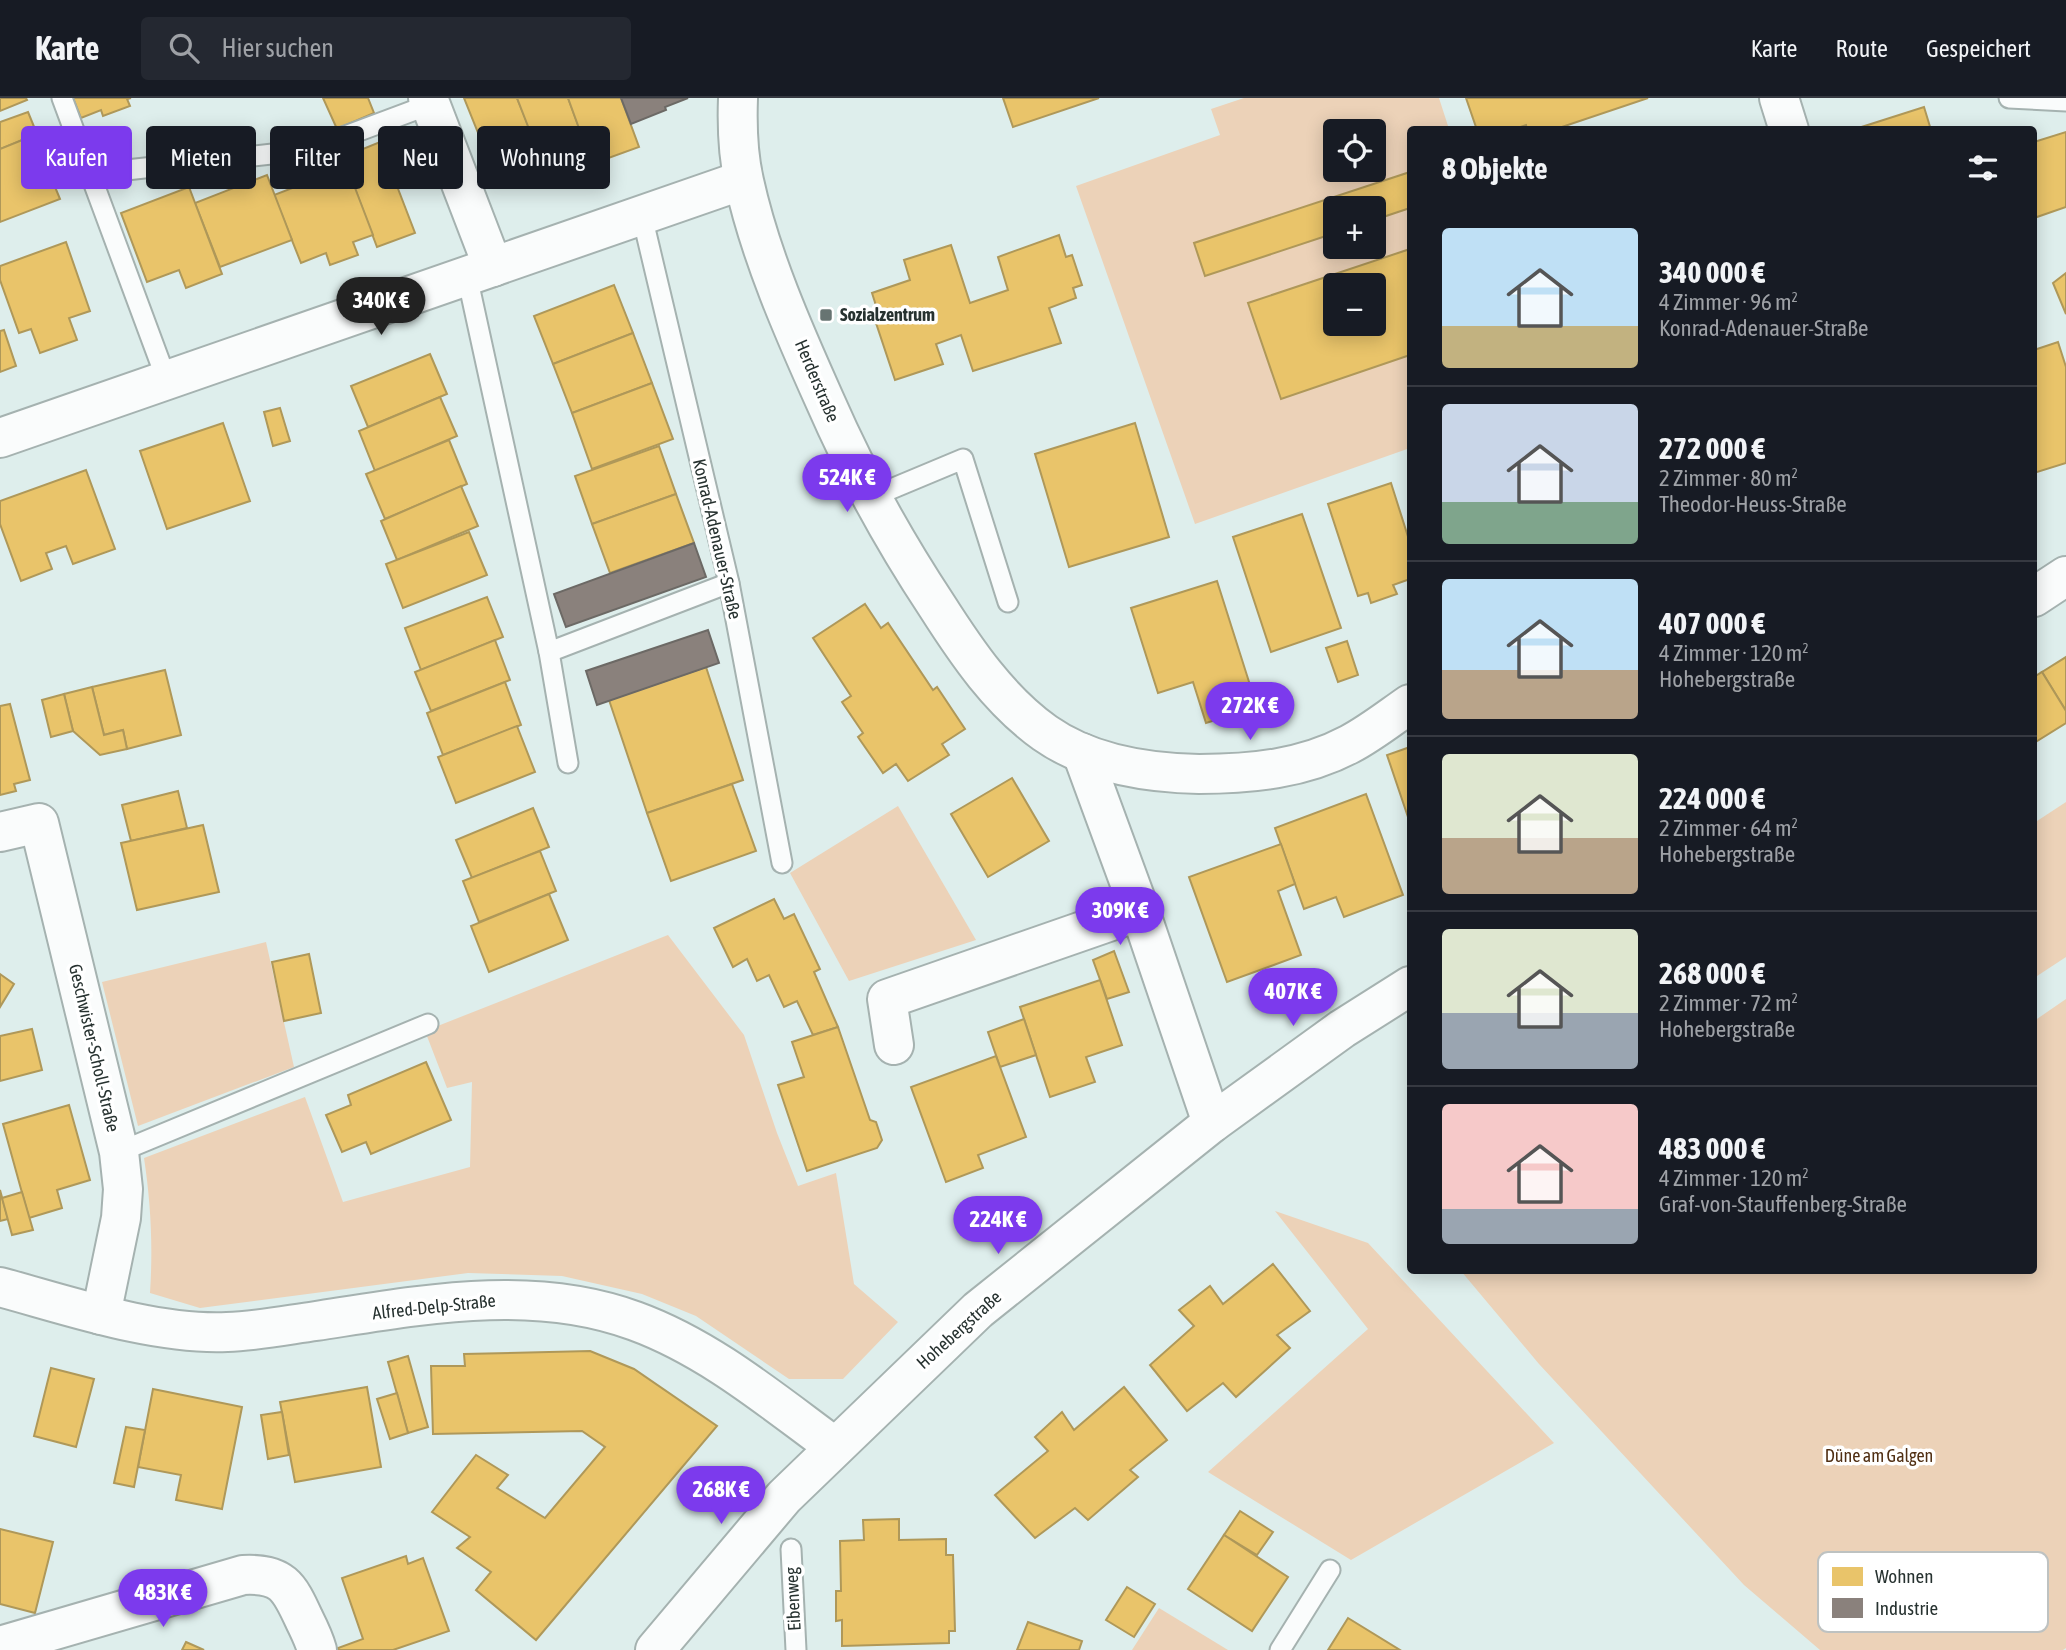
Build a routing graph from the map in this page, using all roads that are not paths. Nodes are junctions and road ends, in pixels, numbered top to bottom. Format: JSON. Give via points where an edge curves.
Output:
{"nodes":[{"id":1,"x":62,"y":98,"type":"edge"},
{"id":2,"x":738,"y":98,"type":"edge"},
{"id":3,"x":1779,"y":98,"type":"edge"},
{"id":4,"x":2009,"y":98,"type":"edge"},
{"id":5,"x":429,"y":101,"type":"edge"},
{"id":6,"x":2066,"y":101,"type":"edge"},
{"id":7,"x":72,"y":126,"type":"edge"},
{"id":8,"x":1788,"y":126,"type":"edge"},
{"id":9,"x":132,"y":169,"type":"edge"},
{"id":10,"x":743,"y":180,"type":"junction"},
{"id":11,"x":96,"y":189,"type":"edge"},
{"id":12,"x":642,"y":216,"type":"junction"},
{"id":13,"x":480,"y":272,"type":"junction"},
{"id":14,"x":167,"y":381,"type":"junction"},
{"id":15,"x":0,"y":439,"type":"edge"},
{"id":16,"x":872,"y":497,"type":"junction"},
{"id":17,"x":2066,"y":576,"type":"edge"},
{"id":18,"x":729,"y":583,"type":"junction"},
{"id":19,"x":2037,"y":595,"type":"edge"},
{"id":20,"x":1008,"y":602,"type":"dead end"},
{"id":21,"x":548,"y":652,"type":"junction"},
{"id":22,"x":1407,"y":706,"type":"edge"},
{"id":23,"x":1082,"y":753,"type":"junction"},
{"id":24,"x":568,"y":763,"type":"dead end"},
{"id":25,"x":0,"y":832,"type":"edge"},
{"id":26,"x":782,"y":863,"type":"dead end"},
{"id":27,"x":1140,"y":911,"type":"junction"},
{"id":28,"x":1407,"y":988,"type":"edge"},
{"id":29,"x":428,"y":1024,"type":"dead end"},
{"id":30,"x":894,"y":1045,"type":"dead end"},
{"id":31,"x":1212,"y":1122,"type":"junction"},
{"id":32,"x":119,"y":1152,"type":"junction"},
{"id":33,"x":0,"y":1287,"type":"edge"},
{"id":34,"x":101,"y":1315,"type":"junction"},
{"id":35,"x":835,"y":1447,"type":"junction"},
{"id":36,"x":791,"y":1549,"type":"dead end"},
{"id":37,"x":1330,"y":1570,"type":"dead end"},
{"id":38,"x":0,"y":1646,"type":"edge"},
{"id":39,"x":317,"y":1650,"type":"edge"},
{"id":40,"x":655,"y":1650,"type":"edge"},
{"id":41,"x":796,"y":1650,"type":"edge"},
{"id":42,"x":1280,"y":1650,"type":"edge"}],
"edges":[{"from":1,"to":7,"type":"lane"},
{"from":2,"to":10,"type":"street","name":"Herderstraße"},
{"from":3,"to":8,"type":"street"},
{"from":4,"to":6,"type":"lane"},
{"from":5,"to":9,"type":"lane","via":[[308,150]]},
{"from":5,"to":13,"type":"street"},
{"from":10,"to":12,"type":"street"},
{"from":10,"to":16,"type":"street","name":"Herderstraße","via":[[809,366]]},
{"from":11,"to":14,"type":"lane"},
{"from":12,"to":13,"type":"street"},
{"from":12,"to":18,"type":"lane","name":"Konrad-Adenauer-Straße"},
{"from":13,"to":14,"type":"street"},
{"from":13,"to":21,"type":"lane"},
{"from":14,"to":15,"type":"street"},
{"from":16,"to":20,"type":"lane","via":[[963,459]]},
{"from":16,"to":23,"type":"street","name":"Herderstraße","via":[[919,579],[985,675],[1018,712]]},
{"from":17,"to":19,"type":"street"},
{"from":18,"to":21,"type":"lane"},
{"from":18,"to":26,"type":"lane","name":"Konrad-Adenauer-Straße"},
{"from":21,"to":24,"type":"lane"},
{"from":22,"to":23,"type":"street","name":"Herderstraße","via":[[1351,744],[1275,770],[1179,773],[1102,761]]},
{"from":23,"to":27,"type":"street"},
{"from":25,"to":32,"type":"street","name":"Geschwister-Scholl-Straße","via":[[39,823]]},
{"from":27,"to":30,"type":"street","via":[[887,999]]},
{"from":27,"to":31,"type":"street"},
{"from":28,"to":31,"type":"street","name":"Hohebergstraße"},
{"from":29,"to":32,"type":"lane"},
{"from":31,"to":35,"type":"street","name":"Hohebergstraße","via":[[978,1310]]},
{"from":32,"to":34,"type":"street","name":"Geschwister-Scholl-Straße","via":[[121,1218]]},
{"from":33,"to":34,"type":"street","name":"Alfred-Delp-Straße"},
{"from":34,"to":35,"type":"street","name":"Alfred-Delp-Straße","via":[[177,1329],[227,1332],[462,1301],[558,1303],[633,1320],[695,1349]]},
{"from":35,"to":40,"type":"street","name":"Hohebergstraße","via":[[784,1497]]},
{"from":36,"to":41,"type":"lane","name":"Eibenweg"},
{"from":37,"to":42,"type":"lane"},
{"from":38,"to":39,"type":"street","via":[[257,1574],[271,1577],[292,1592]]}]}
